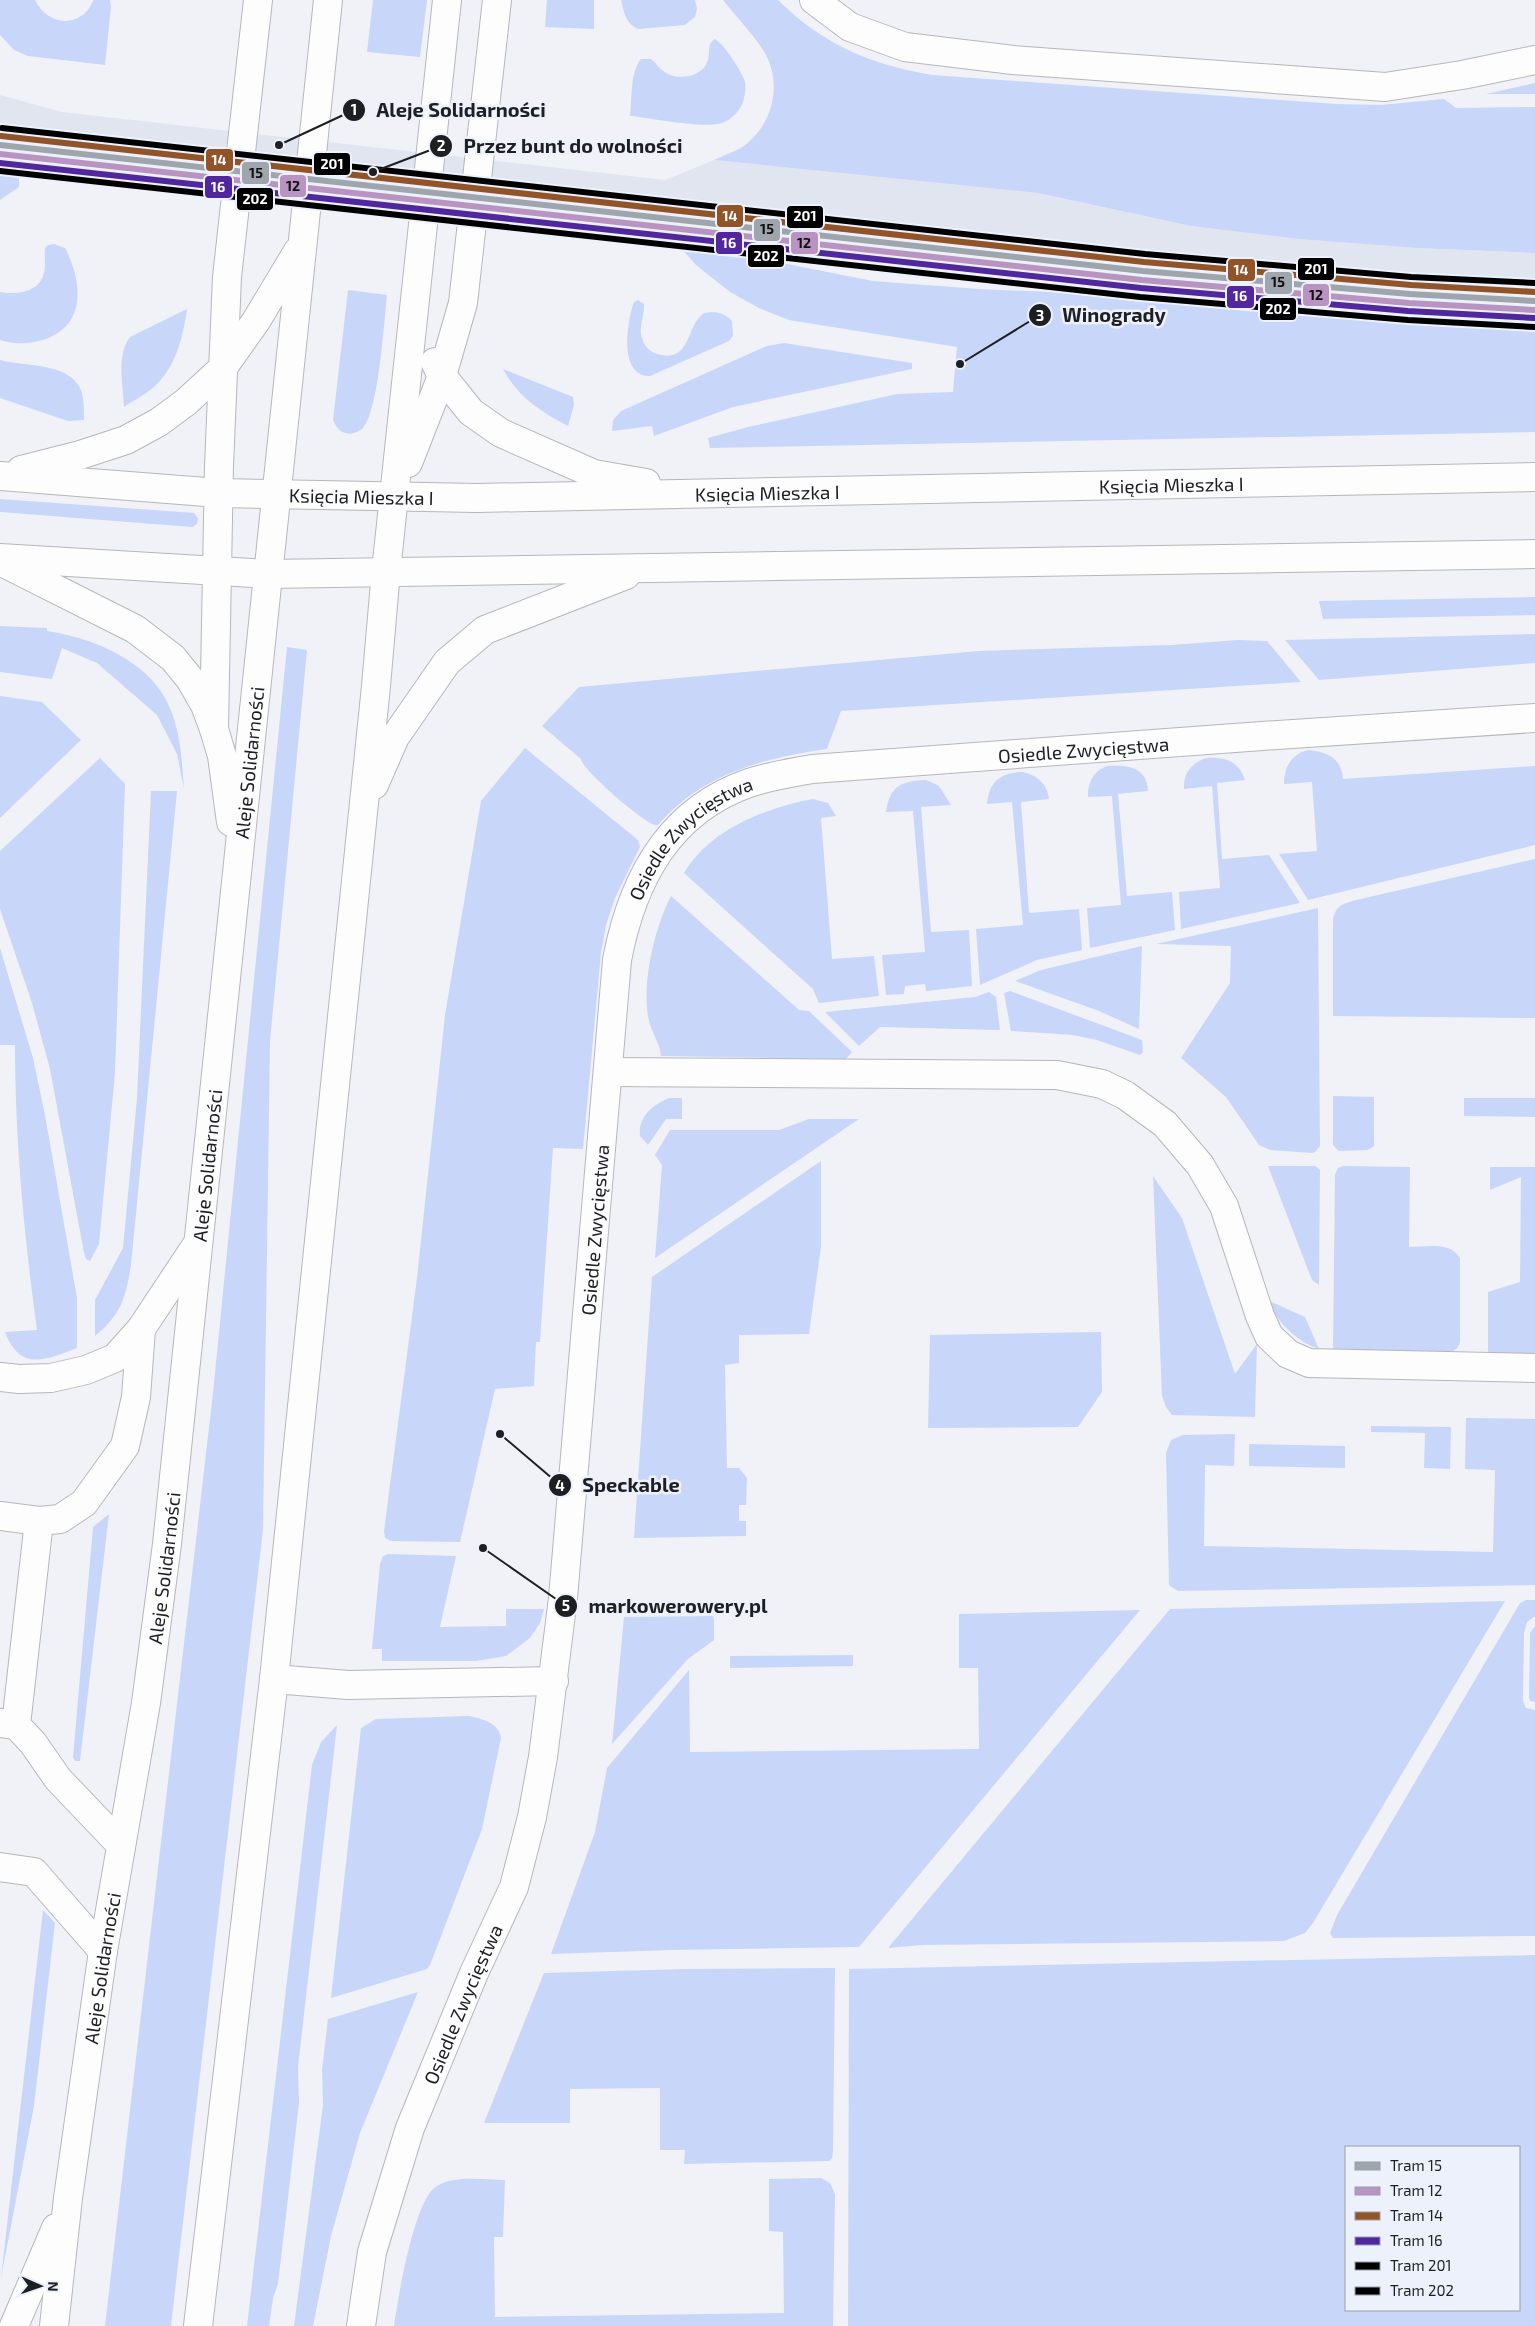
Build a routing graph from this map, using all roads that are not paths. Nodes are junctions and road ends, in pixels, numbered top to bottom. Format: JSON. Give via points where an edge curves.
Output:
{"nodes":[{"id":1,"x":258,"y":0,"type":"edge"},
{"id":2,"x":328,"y":0,"type":"edge"},
{"id":3,"x":447,"y":0,"type":"edge"},
{"id":4,"x":497,"y":0,"type":"edge"},
{"id":5,"x":814,"y":0,"type":"edge"},
{"id":6,"x":1535,"y":60,"type":"edge"},
{"id":7,"x":288,"y":284,"type":"junction"},
{"id":8,"x":416,"y":298,"type":"junction"},
{"id":9,"x":222,"y":369,"type":"junction"},
{"id":10,"x":442,"y":376,"type":"junction"},
{"id":11,"x":0,"y":475,"type":"edge"},
{"id":12,"x":1535,"y":477,"type":"edge"},
{"id":13,"x":219,"y":493,"type":"junction"},
{"id":14,"x":277,"y":494,"type":"junction"},
{"id":15,"x":704,"y":494,"type":"junction"},
{"id":16,"x":395,"y":497,"type":"junction"},
{"id":17,"x":1535,"y":554,"type":"edge"},
{"id":18,"x":0,"y":560,"type":"edge"},
{"id":19,"x":642,"y":568,"type":"junction"},
{"id":20,"x":217,"y":571,"type":"junction"},
{"id":21,"x":386,"y":571,"type":"junction"},
{"id":22,"x":268,"y":574,"type":"junction"},
{"id":23,"x":1535,"y":718,"type":"edge"},
{"id":24,"x":214,"y":730,"type":"junction"},
{"id":25,"x":364,"y":809,"type":"junction"},
{"id":26,"x":237,"y":861,"type":"junction"},
{"id":27,"x":608,"y":1072,"type":"junction"},
{"id":28,"x":198,"y":1243,"type":"junction"},
{"id":29,"x":142,"y":1329,"type":"junction"},
{"id":30,"x":1535,"y":1368,"type":"edge"},
{"id":31,"x":0,"y":1377,"type":"edge"},
{"id":32,"x":0,"y":1516,"type":"edge"},
{"id":33,"x":39,"y":1521,"type":"junction"},
{"id":34,"x":274,"y":1679,"type":"junction"},
{"id":35,"x":554,"y":1681,"type":"junction"},
{"id":36,"x":8,"y":1724,"type":"edge"},
{"id":37,"x":121,"y":1845,"type":"junction"},
{"id":38,"x":0,"y":1867,"type":"edge"},
{"id":39,"x":103,"y":1951,"type":"junction"},
{"id":40,"x":68,"y":2198,"type":"junction"},
{"id":41,"x":14,"y":2326,"type":"edge"},
{"id":42,"x":54,"y":2326,"type":"edge"},
{"id":43,"x":198,"y":2326,"type":"edge"},
{"id":44,"x":361,"y":2326,"type":"edge"}],
"edges":[{"from":1,"to":9,"type":"street","via":[[227,277]]},
{"from":2,"to":7,"type":"street","name":"Aleje Solidarności","via":[[302,245]]},
{"from":3,"to":8,"type":"street"},
{"from":4,"to":10,"type":"street","via":[[463,303]]},
{"from":5,"to":6,"type":"street","via":[[850,27],[905,47],[1013,60],[1384,87]]},
{"from":7,"to":9,"type":"street"},
{"from":7,"to":14,"type":"street","name":"Aleje Solidarności"},
{"from":8,"to":10,"type":"street","via":[[426,344]]},
{"from":8,"to":16,"type":"street"},
{"from":9,"to":11,"type":"street","via":[[159,422],[126,440]]},
{"from":9,"to":13,"type":"street"},
{"from":10,"to":15,"type":"street","via":[[471,412],[501,433],[594,474]]},
{"from":10,"to":16,"type":"street"},
{"from":11,"to":13,"type":"street","name":"Księcia Mieszka I"},
{"from":12,"to":15,"type":"street","name":"Księcia Mieszka I"},
{"from":13,"to":14,"type":"street","name":"Księcia Mieszka I"},
{"from":13,"to":20,"type":"street"},
{"from":14,"to":16,"type":"street","name":"Księcia Mieszka I"},
{"from":14,"to":22,"type":"street","name":"Aleje Solidarności"},
{"from":15,"to":16,"type":"street","name":"Księcia Mieszka I"},
{"from":16,"to":21,"type":"street"},
{"from":17,"to":19,"type":"street"},
{"from":18,"to":20,"type":"street"},
{"from":18,"to":24,"type":"street","via":[[135,629],[154,642],[190,679],[205,705]]},
{"from":19,"to":21,"type":"street"},
{"from":19,"to":25,"type":"street","via":[[485,630],[447,662],[395,738]]},
{"from":20,"to":22,"type":"street"},
{"from":20,"to":24,"type":"street"},
{"from":21,"to":22,"type":"street"},
{"from":21,"to":25,"type":"street"},
{"from":22,"to":26,"type":"street","name":"Aleje Solidarności"},
{"from":23,"to":27,"type":"street","name":"Osiedle Zwycięstwa","via":[[812,769],[748,783],[727,792],[685,822],[658,850],[637,888],[624,925],[617,960]]},
{"from":24,"to":26,"type":"street","via":[[222,756]]},
{"from":25,"to":34,"type":"street"},
{"from":26,"to":28,"type":"street","name":"Aleje Solidarności"},
{"from":27,"to":30,"type":"street","via":[[1057,1075],[1102,1084],[1125,1095],[1165,1124],[1200,1165],[1224,1206],[1269,1336],[1288,1354],[1309,1364]]},
{"from":27,"to":35,"type":"street","name":"Osiedle Zwycięstwa"},
{"from":28,"to":29,"type":"street"},
{"from":28,"to":37,"type":"street","name":"Aleje Solidarności","via":[[167,1544],[146,1703]]},
{"from":29,"to":31,"type":"street","via":[[115,1358],[86,1370],[51,1378]]},
{"from":29,"to":33,"type":"street","via":[[136,1397],[125,1446],[84,1503],[60,1519]]},
{"from":32,"to":33,"type":"street"},
{"from":33,"to":36,"type":"street"},
{"from":34,"to":35,"type":"street","via":[[348,1686]]},
{"from":34,"to":43,"type":"street"},
{"from":35,"to":44,"type":"street","name":"Osiedle Zwycięstwa","via":[[532,1818],[514,1887],[474,1973],[410,2128],[372,2252]]},
{"from":36,"to":37,"type":"street","via":[[33,1743],[58,1779]]},
{"from":37,"to":39,"type":"street","name":"Aleje Solidarności"},
{"from":38,"to":39,"type":"street","via":[[34,1872]]},
{"from":39,"to":40,"type":"street","name":"Aleje Solidarności"},
{"from":40,"to":41,"type":"street"},
{"from":40,"to":42,"type":"street","name":"Aleje Solidarności"}]}
